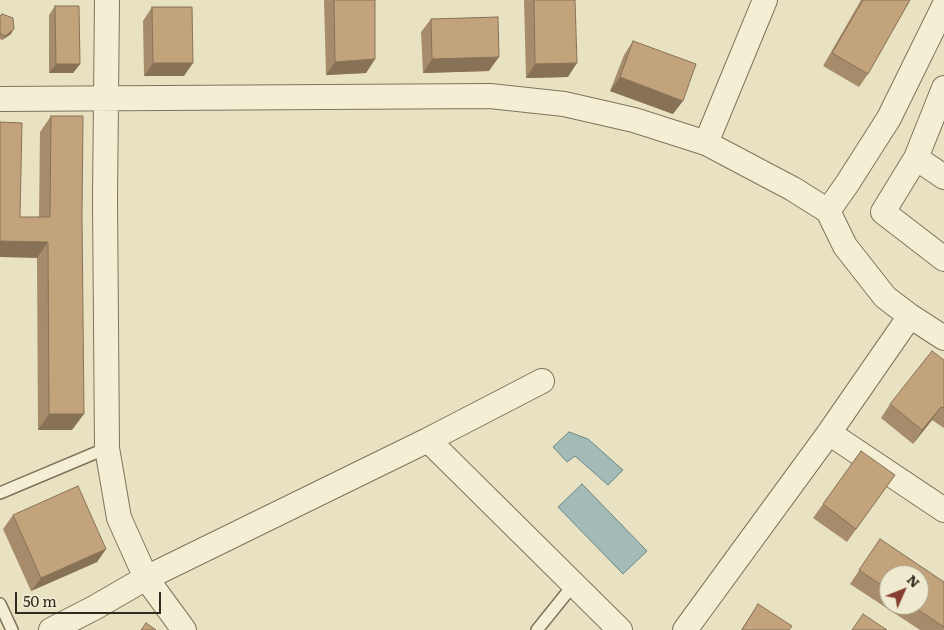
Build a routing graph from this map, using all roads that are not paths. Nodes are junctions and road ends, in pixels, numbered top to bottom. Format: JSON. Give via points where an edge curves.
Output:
{"nodes":[{"id":1,"x":107,"y":0,"type":"edge"},
{"id":2,"x":766,"y":0,"type":"edge"},
{"id":3,"x":944,"y":6,"type":"edge"},
{"id":4,"x":943,"y":92,"type":"edge"},
{"id":5,"x":0,"y":100,"type":"edge"},
{"id":6,"x":106,"y":100,"type":"junction"},
{"id":7,"x":706,"y":143,"type":"junction"},
{"id":8,"x":916,"y":158,"type":"junction"},
{"id":9,"x":944,"y":177,"type":"edge"},
{"id":10,"x":828,"y":211,"type":"junction"},
{"id":11,"x":944,"y":259,"type":"edge"},
{"id":12,"x":910,"y":316,"type":"junction"},
{"id":13,"x":944,"y":338,"type":"edge"},
{"id":14,"x":542,"y":380,"type":"dead end"},
{"id":15,"x":830,"y":433,"type":"junction"},
{"id":16,"x":428,"y":440,"type":"junction"},
{"id":17,"x":107,"y":448,"type":"junction"},
{"id":18,"x":0,"y":493,"type":"edge"},
{"id":19,"x":944,"y":510,"type":"edge"},
{"id":20,"x":146,"y":578,"type":"junction"},
{"id":21,"x":574,"y":584,"type":"junction"},
{"id":22,"x":0,"y":604,"type":"edge"},
{"id":23,"x":12,"y":630,"type":"edge"},
{"id":24,"x":51,"y":630,"type":"edge"},
{"id":25,"x":184,"y":630,"type":"edge"},
{"id":26,"x":537,"y":630,"type":"edge"},
{"id":27,"x":620,"y":630,"type":"edge"},
{"id":28,"x":685,"y":630,"type":"edge"}],
"edges":[{"from":1,"to":6,"type":"street"},
{"from":2,"to":7,"type":"street"},
{"from":3,"to":10,"type":"street","via":[[889,118]]},
{"from":4,"to":8,"type":"street"},
{"from":5,"to":6,"type":"street"},
{"from":6,"to":7,"type":"street","via":[[490,96],[564,104],[634,120]]},
{"from":6,"to":17,"type":"street"},
{"from":7,"to":10,"type":"street"},
{"from":8,"to":9,"type":"street"},
{"from":8,"to":11,"type":"street","via":[[883,212]]},
{"from":10,"to":12,"type":"street","via":[[845,246],[885,297]]},
{"from":12,"to":13,"type":"street"},
{"from":12,"to":15,"type":"street"},
{"from":14,"to":16,"type":"street"},
{"from":15,"to":19,"type":"street"},
{"from":15,"to":28,"type":"street"},
{"from":16,"to":20,"type":"street"},
{"from":16,"to":21,"type":"street"},
{"from":17,"to":18,"type":"lane"},
{"from":17,"to":20,"type":"street","via":[[119,518]]},
{"from":20,"to":24,"type":"street"},
{"from":20,"to":25,"type":"street"},
{"from":21,"to":26,"type":"lane"},
{"from":21,"to":27,"type":"street"},
{"from":22,"to":23,"type":"lane"}]}
